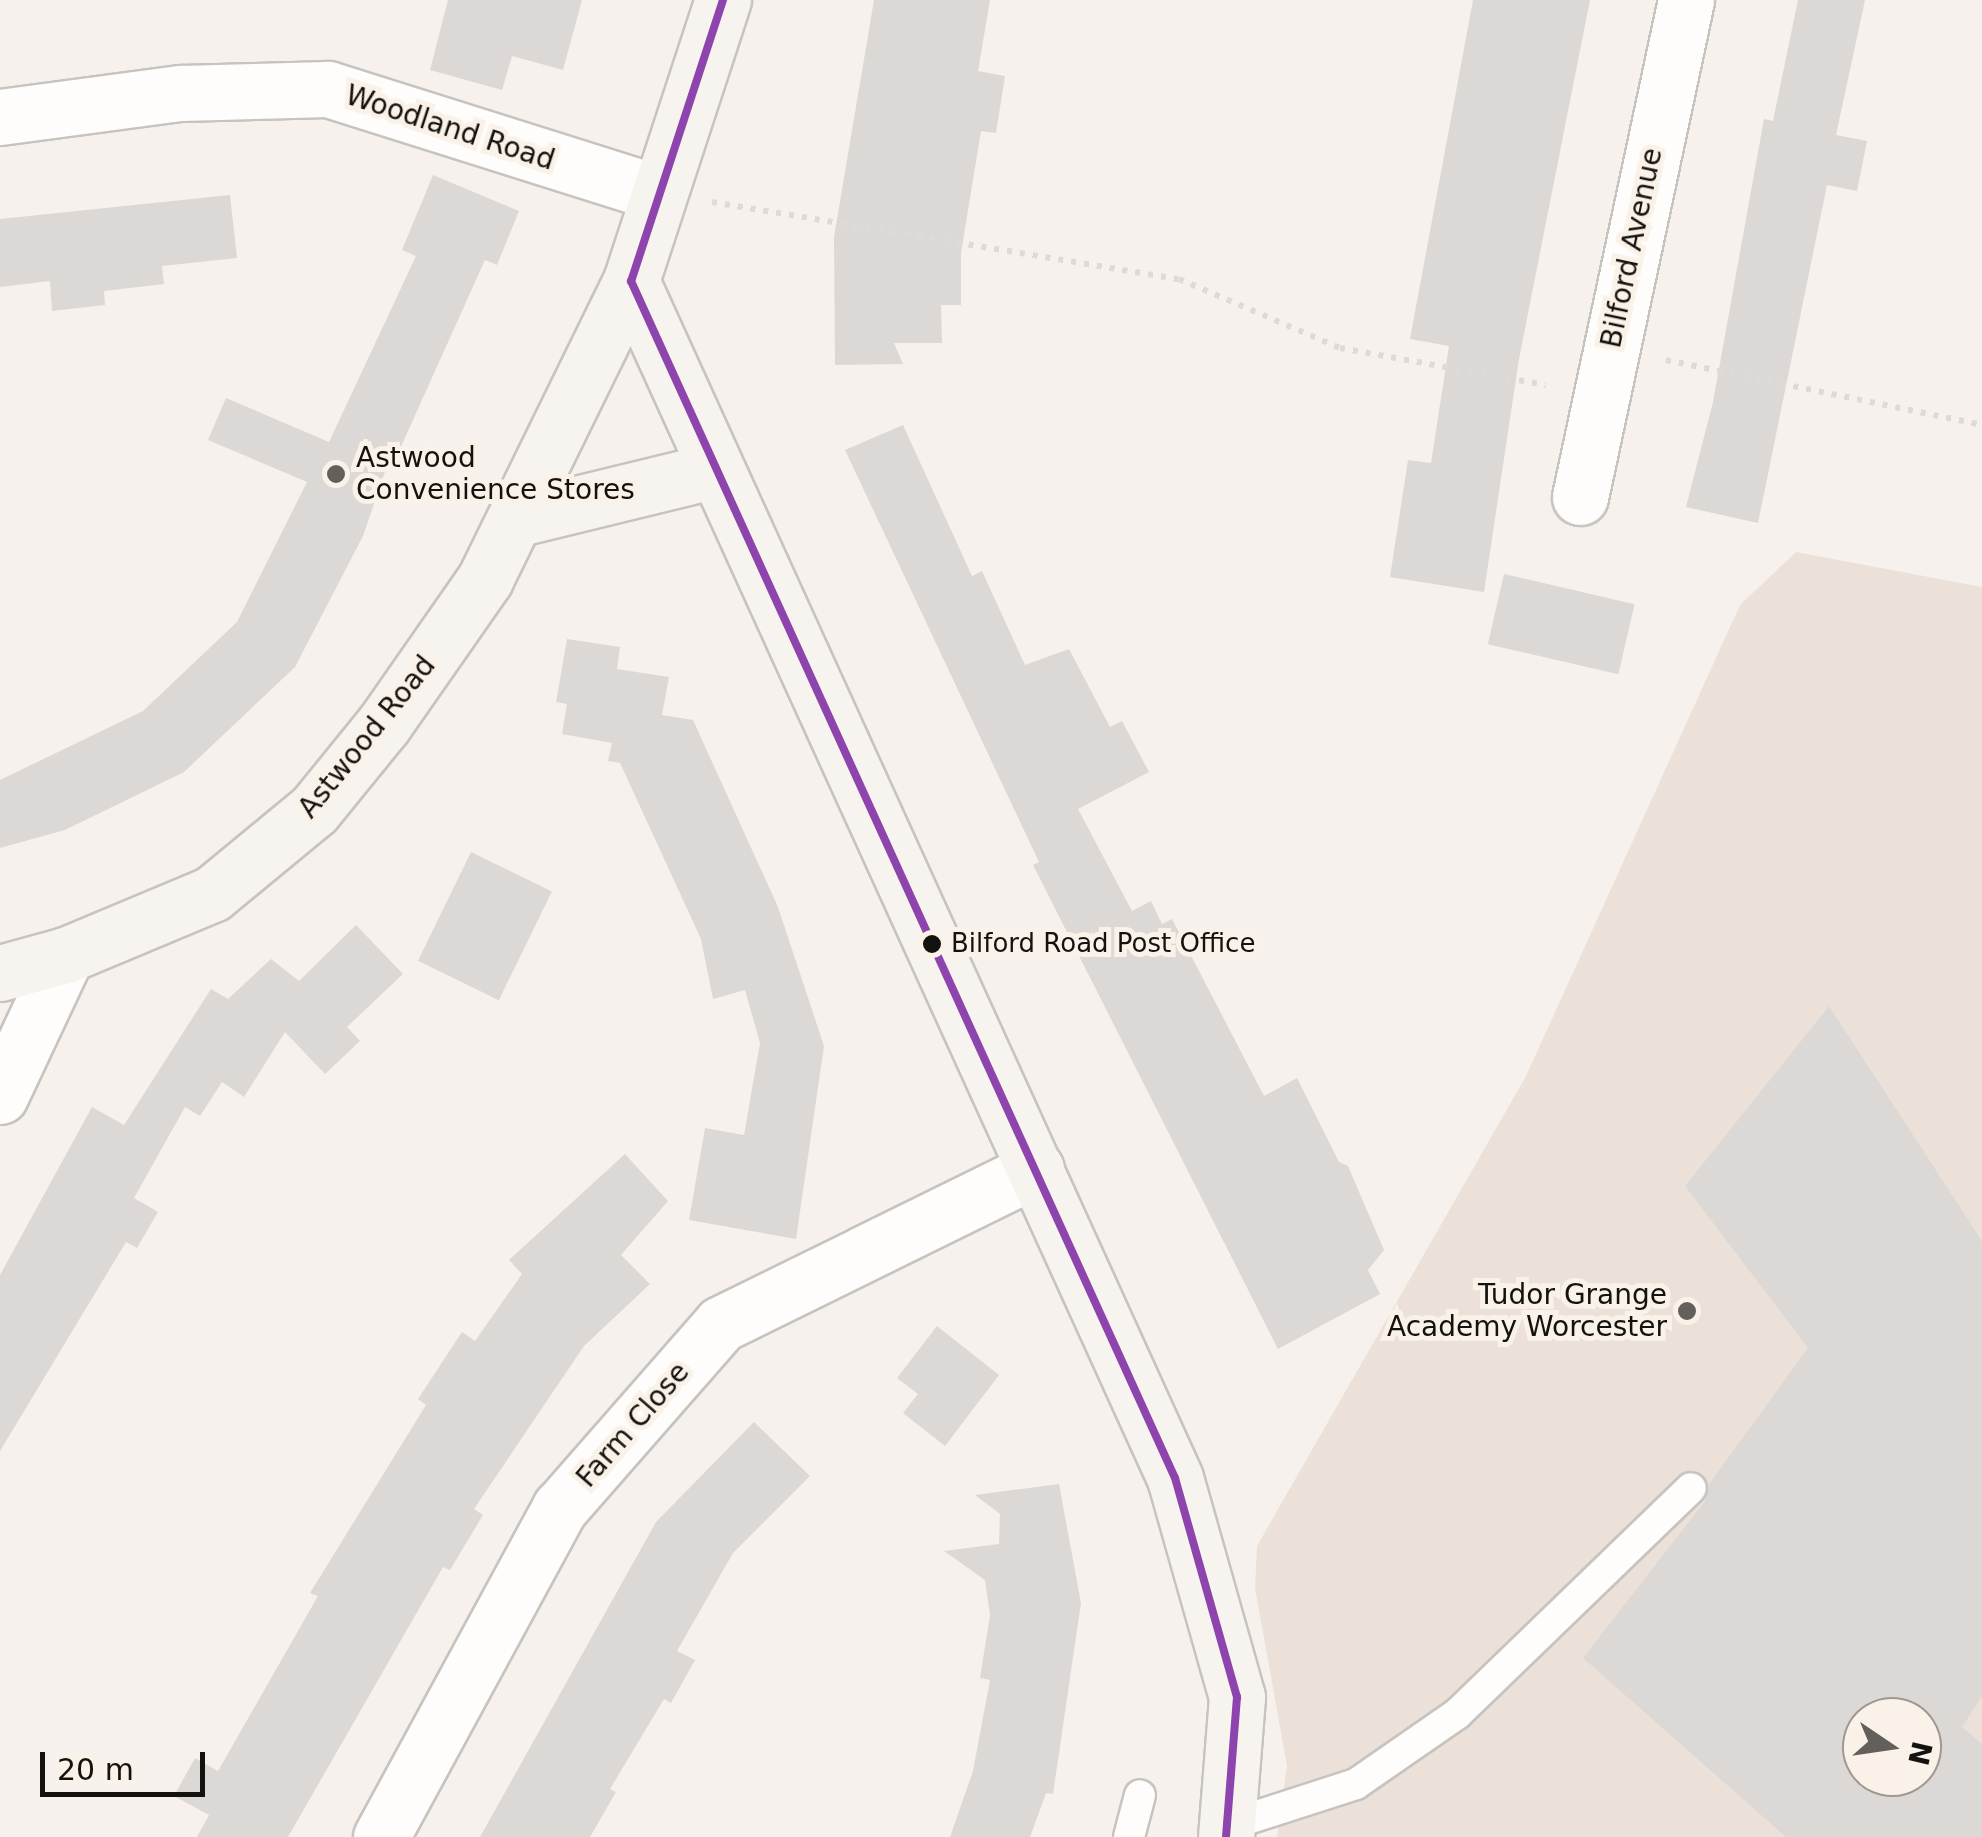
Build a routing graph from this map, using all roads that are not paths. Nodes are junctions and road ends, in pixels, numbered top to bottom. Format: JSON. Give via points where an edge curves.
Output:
{"nodes":[{"id":1,"x":723,"y":0,"type":"edge"},
{"id":2,"x":1686,"y":0,"type":"edge"},
{"id":3,"x":0,"y":116,"type":"edge"},
{"id":4,"x":657,"y":194,"type":"junction"},
{"id":5,"x":631,"y":282,"type":"junction"},
{"id":6,"x":712,"y":471,"type":"junction"},
{"id":7,"x":1580,"y":497,"type":"dead end"},
{"id":8,"x":519,"y":518,"type":"junction"},
{"id":9,"x":66,"y":955,"type":"junction"},
{"id":10,"x":0,"y":973,"type":"edge"},
{"id":11,"x":0,"y":1096,"type":"edge"},
{"id":12,"x":1036,"y":1169,"type":"junction"},
{"id":13,"x":1690,"y":1488,"type":"dead end"},
{"id":14,"x":1140,"y":1796,"type":"dead end"},
{"id":15,"x":1228,"y":1831,"type":"edge"},
{"id":16,"x":380,"y":1837,"type":"edge"},
{"id":17,"x":1129,"y":1837,"type":"edge"}],
"edges":[{"from":1,"to":4,"type":"street","name":"Astwood Road"},
{"from":2,"to":7,"type":"street","name":"Bilford Avenue"},
{"from":3,"to":4,"type":"street","name":"Woodland Road","via":[[180,93],[328,89]]},
{"from":4,"to":5,"type":"street","name":"Astwood Road"},
{"from":5,"to":6,"type":"street"},
{"from":5,"to":8,"type":"street","name":"Astwood Road"},
{"from":6,"to":8,"type":"street"},
{"from":6,"to":12,"type":"street"},
{"from":8,"to":9,"type":"street","name":"Astwood Road","via":[[436,654],[314,810],[212,894]]},
{"from":9,"to":10,"type":"street","name":"Astwood Road"},
{"from":9,"to":11,"type":"street"},
{"from":12,"to":15,"type":"street","via":[[1175,1478],[1238,1698]]},
{"from":12,"to":16,"type":"street","name":"Farm Close","via":[[721,1324],[560,1508]]},
{"from":13,"to":15,"type":"lane","via":[[1457,1714],[1356,1784]]},
{"from":14,"to":17,"type":"lane"}]}
